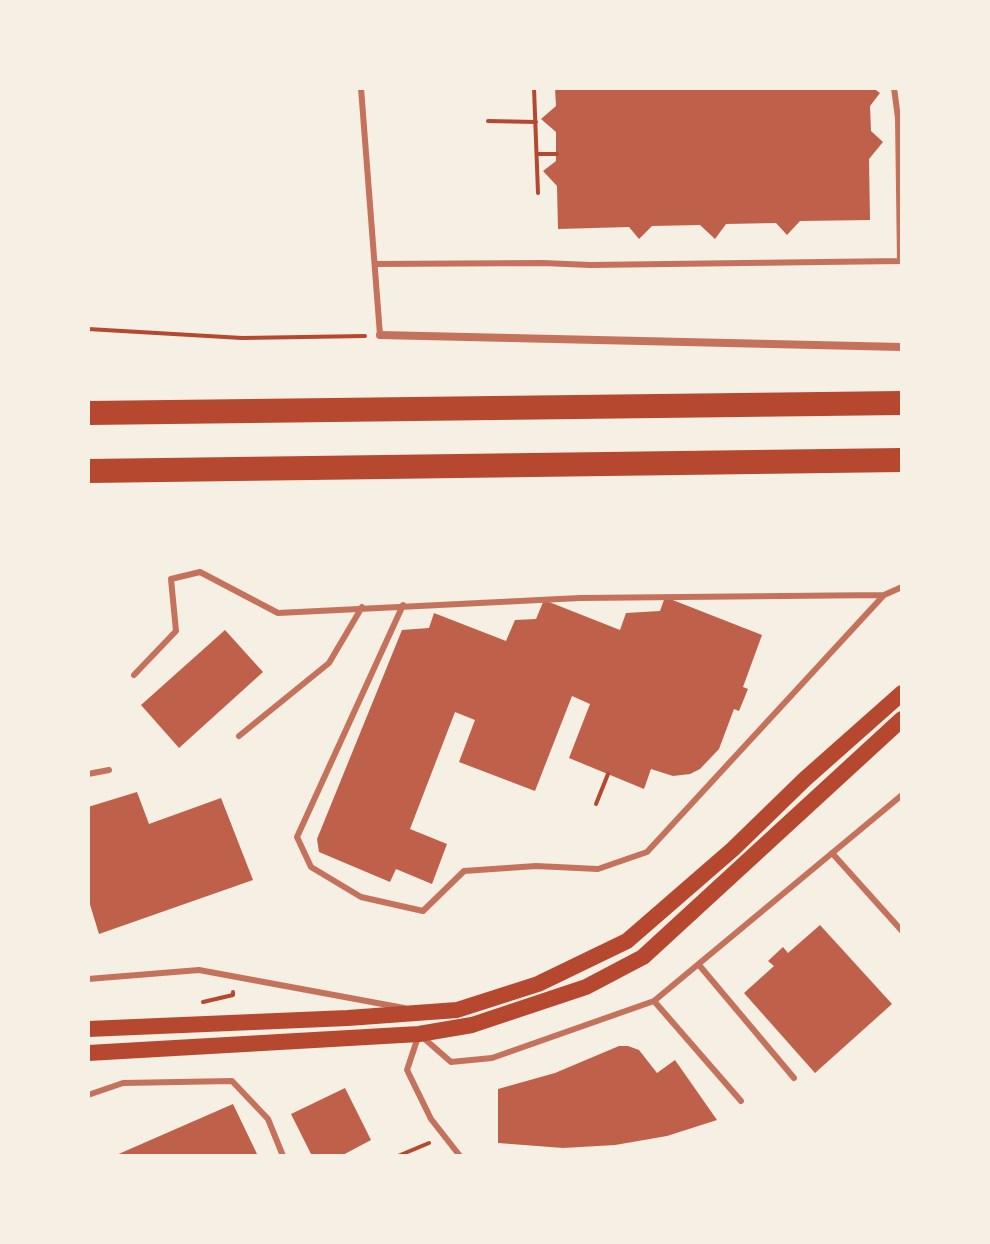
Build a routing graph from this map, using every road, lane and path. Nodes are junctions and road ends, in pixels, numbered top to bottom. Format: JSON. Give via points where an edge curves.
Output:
{"nodes":[{"id":1,"x":361,"y":88,"type":"edge"},
{"id":2,"x":534,"y":88,"type":"edge"},
{"id":3,"x":894,"y":88,"type":"edge"},
{"id":4,"x":488,"y":121,"type":"dead end"},
{"id":5,"x":536,"y":122,"type":"junction"},
{"id":6,"x":537,"y":154,"type":"junction"},
{"id":7,"x":557,"y":154,"type":"dead end"},
{"id":8,"x":538,"y":193,"type":"dead end"},
{"id":9,"x":375,"y":264,"type":"junction"},
{"id":10,"x":88,"y":329,"type":"edge"},
{"id":11,"x":380,"y":335,"type":"junction"},
{"id":12,"x":902,"y":347,"type":"edge"},
{"id":13,"x":902,"y":403,"type":"edge"},
{"id":14,"x":88,"y":413,"type":"edge"},
{"id":15,"x":902,"y":460,"type":"edge"},
{"id":16,"x":88,"y":471,"type":"edge"},
{"id":17,"x":902,"y":587,"type":"edge"},
{"id":18,"x":884,"y":595,"type":"junction"},
{"id":19,"x":403,"y":605,"type":"junction"},
{"id":20,"x":362,"y":607,"type":"junction"},
{"id":21,"x":134,"y":675,"type":"dead end"},
{"id":22,"x":902,"y":693,"type":"edge"},
{"id":23,"x":902,"y":719,"type":"edge"},
{"id":24,"x":239,"y":736,"type":"dead end"},
{"id":25,"x":109,"y":770,"type":"dead end"},
{"id":26,"x":88,"y":774,"type":"edge"},
{"id":27,"x":608,"y":774,"type":"dead end"},
{"id":28,"x":902,"y":795,"type":"edge"},
{"id":29,"x":596,"y":804,"type":"dead end"},
{"id":30,"x":832,"y":853,"type":"junction"},
{"id":31,"x":902,"y":931,"type":"edge"},
{"id":32,"x":699,"y":965,"type":"junction"},
{"id":33,"x":88,"y":979,"type":"edge"},
{"id":34,"x":654,"y":1001,"type":"junction"},
{"id":35,"x":427,"y":1012,"type":"junction"},
{"id":36,"x":88,"y":1029,"type":"edge"},
{"id":37,"x":419,"y":1034,"type":"junction"},
{"id":38,"x":88,"y":1053,"type":"edge"},
{"id":39,"x":794,"y":1078,"type":"dead end"},
{"id":40,"x":88,"y":1095,"type":"edge"},
{"id":41,"x":741,"y":1101,"type":"dead end"},
{"id":42,"x":446,"y":1136,"type":"junction"},
{"id":43,"x":283,"y":1156,"type":"edge"},
{"id":44,"x":398,"y":1156,"type":"edge"},
{"id":45,"x":460,"y":1156,"type":"edge"}],
"edges":[{"from":1,"to":9,"type":"lane"},
{"from":2,"to":5,"type":"path"},
{"from":3,"to":9,"type":"lane","via":[[900,261]]},
{"from":4,"to":5,"type":"path"},
{"from":5,"to":6,"type":"path"},
{"from":6,"to":7,"type":"path"},
{"from":6,"to":8,"type":"path"},
{"from":9,"to":11,"type":"lane"},
{"from":10,"to":11,"type":"path","via":[[242,338]]},
{"from":11,"to":12,"type":"street"},
{"from":13,"to":14,"type":"highway"},
{"from":15,"to":16,"type":"highway"},
{"from":17,"to":18,"type":"lane"},
{"from":18,"to":19,"type":"lane"},
{"from":18,"to":19,"type":"lane","via":[[647,852],[598,869],[464,871],[423,911],[361,897],[311,867],[297,837]]},
{"from":19,"to":20,"type":"lane"},
{"from":20,"to":21,"type":"lane","via":[[278,613],[200,572],[171,579],[176,631]]},
{"from":20,"to":24,"type":"lane","via":[[329,663]]},
{"from":22,"to":35,"type":"main road","via":[[627,941],[538,984],[457,1010]]},
{"from":23,"to":37,"type":"main road","via":[[643,957],[586,987],[472,1025]]},
{"from":25,"to":26,"type":"lane"},
{"from":27,"to":29,"type":"path"},
{"from":28,"to":30,"type":"lane"},
{"from":30,"to":31,"type":"lane"},
{"from":30,"to":32,"type":"lane"},
{"from":32,"to":34,"type":"lane"},
{"from":32,"to":39,"type":"lane"},
{"from":33,"to":35,"type":"lane","via":[[199,970]]},
{"from":34,"to":37,"type":"lane","via":[[492,1058],[451,1062]]},
{"from":34,"to":41,"type":"lane"},
{"from":35,"to":36,"type":"main road"},
{"from":37,"to":38,"type":"main road"},
{"from":37,"to":42,"type":"lane","via":[[407,1070],[431,1119]]},
{"from":40,"to":43,"type":"lane","via":[[123,1083],[232,1081],[268,1119]]},
{"from":42,"to":44,"type":"path"},
{"from":42,"to":45,"type":"lane"}]}
